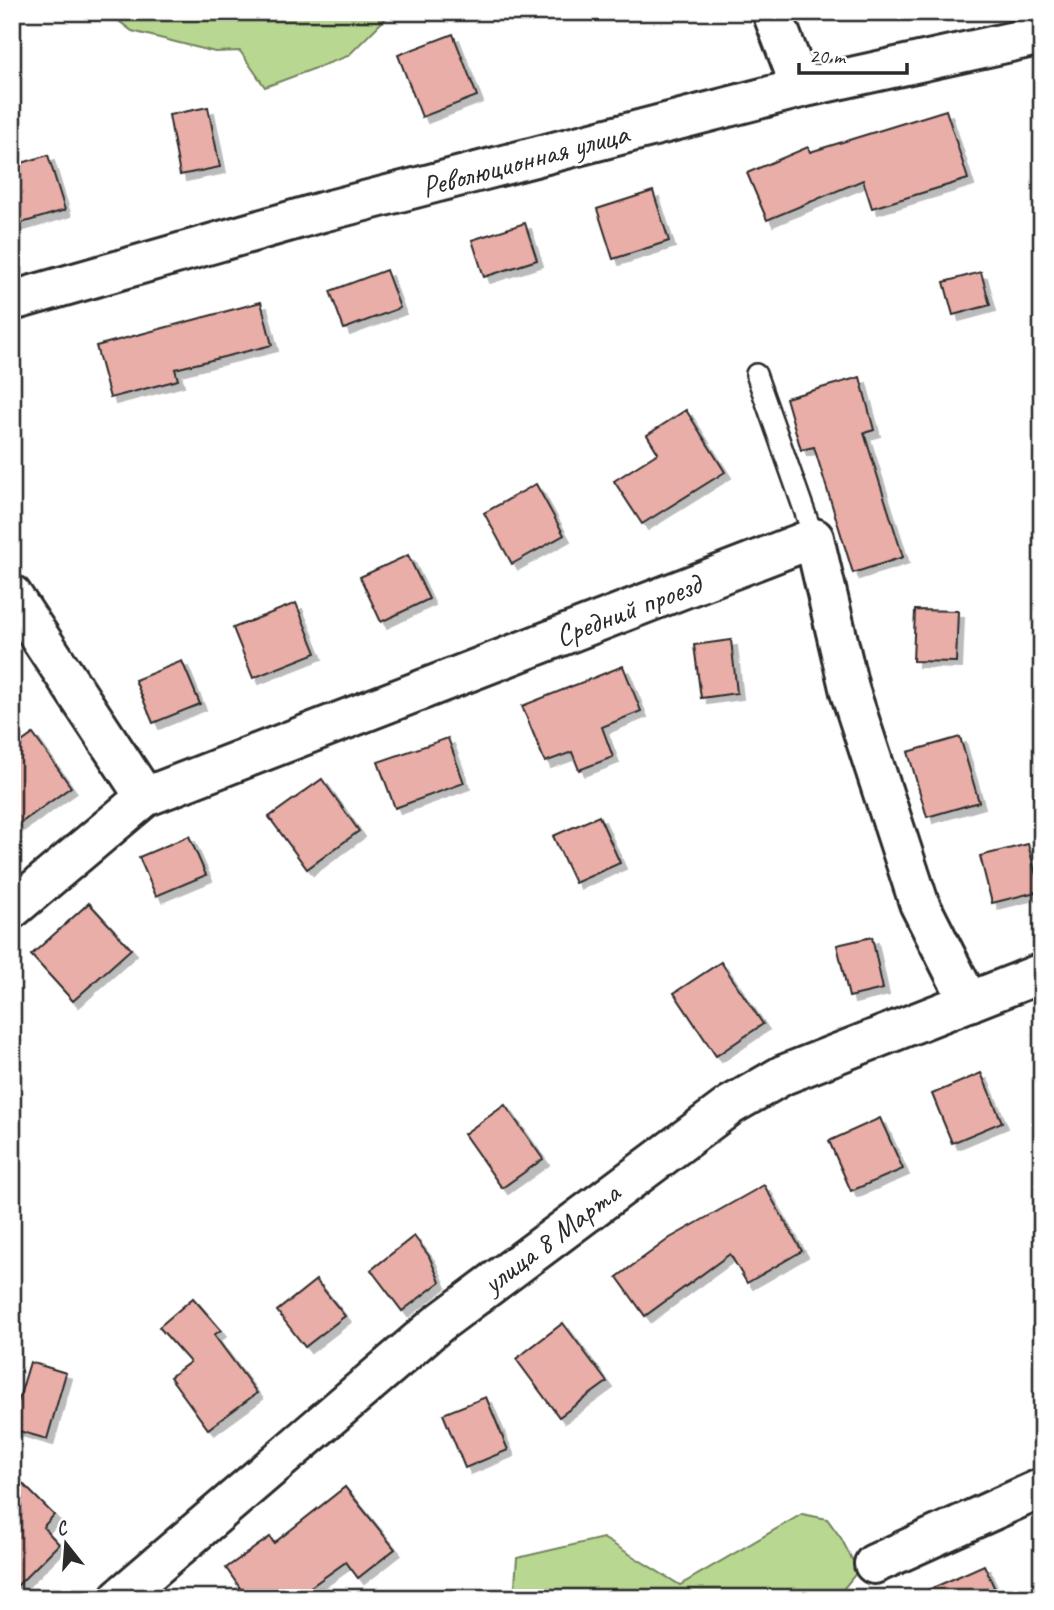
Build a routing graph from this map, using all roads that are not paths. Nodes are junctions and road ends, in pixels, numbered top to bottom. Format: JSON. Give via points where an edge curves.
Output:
{"nodes":[{"id":1,"x":772,"y":12,"type":"edge"},
{"id":2,"x":1042,"y":35,"type":"edge"},
{"id":3,"x":801,"y":88,"type":"junction"},
{"id":4,"x":12,"y":301,"type":"edge"},
{"id":5,"x":756,"y":374,"type":"dead end"},
{"id":6,"x":814,"y":538,"type":"junction"},
{"id":7,"x":12,"y":595,"type":"edge"},
{"id":8,"x":145,"y":797,"type":"junction"},
{"id":9,"x":12,"y":909,"type":"edge"},
{"id":10,"x":1042,"y":973,"type":"edge"},
{"id":11,"x":969,"y":1002,"type":"junction"},
{"id":12,"x":1042,"y":1488,"type":"edge"},
{"id":13,"x":874,"y":1564,"type":"dead end"},
{"id":14,"x":120,"y":1598,"type":"edge"}],
"edges":[{"from":1,"to":3,"type":"street"},
{"from":2,"to":3,"type":"street","name":"Революционная улица"},
{"from":3,"to":4,"type":"street","name":"Революционная улица","via":[[322,212]]},
{"from":5,"to":6,"type":"lane"},
{"from":6,"to":8,"type":"street","name":"Средний проезд"},
{"from":6,"to":11,"type":"street","via":[[850,692],[919,903]]},
{"from":7,"to":8,"type":"street"},
{"from":8,"to":9,"type":"street","name":"Средний проезд"},
{"from":10,"to":11,"type":"street","name":"улица 8 Марта"},
{"from":11,"to":14,"type":"street","name":"улица 8 Марта","via":[[783,1074],[731,1105],[438,1324]]},
{"from":12,"to":13,"type":"street"}]}
